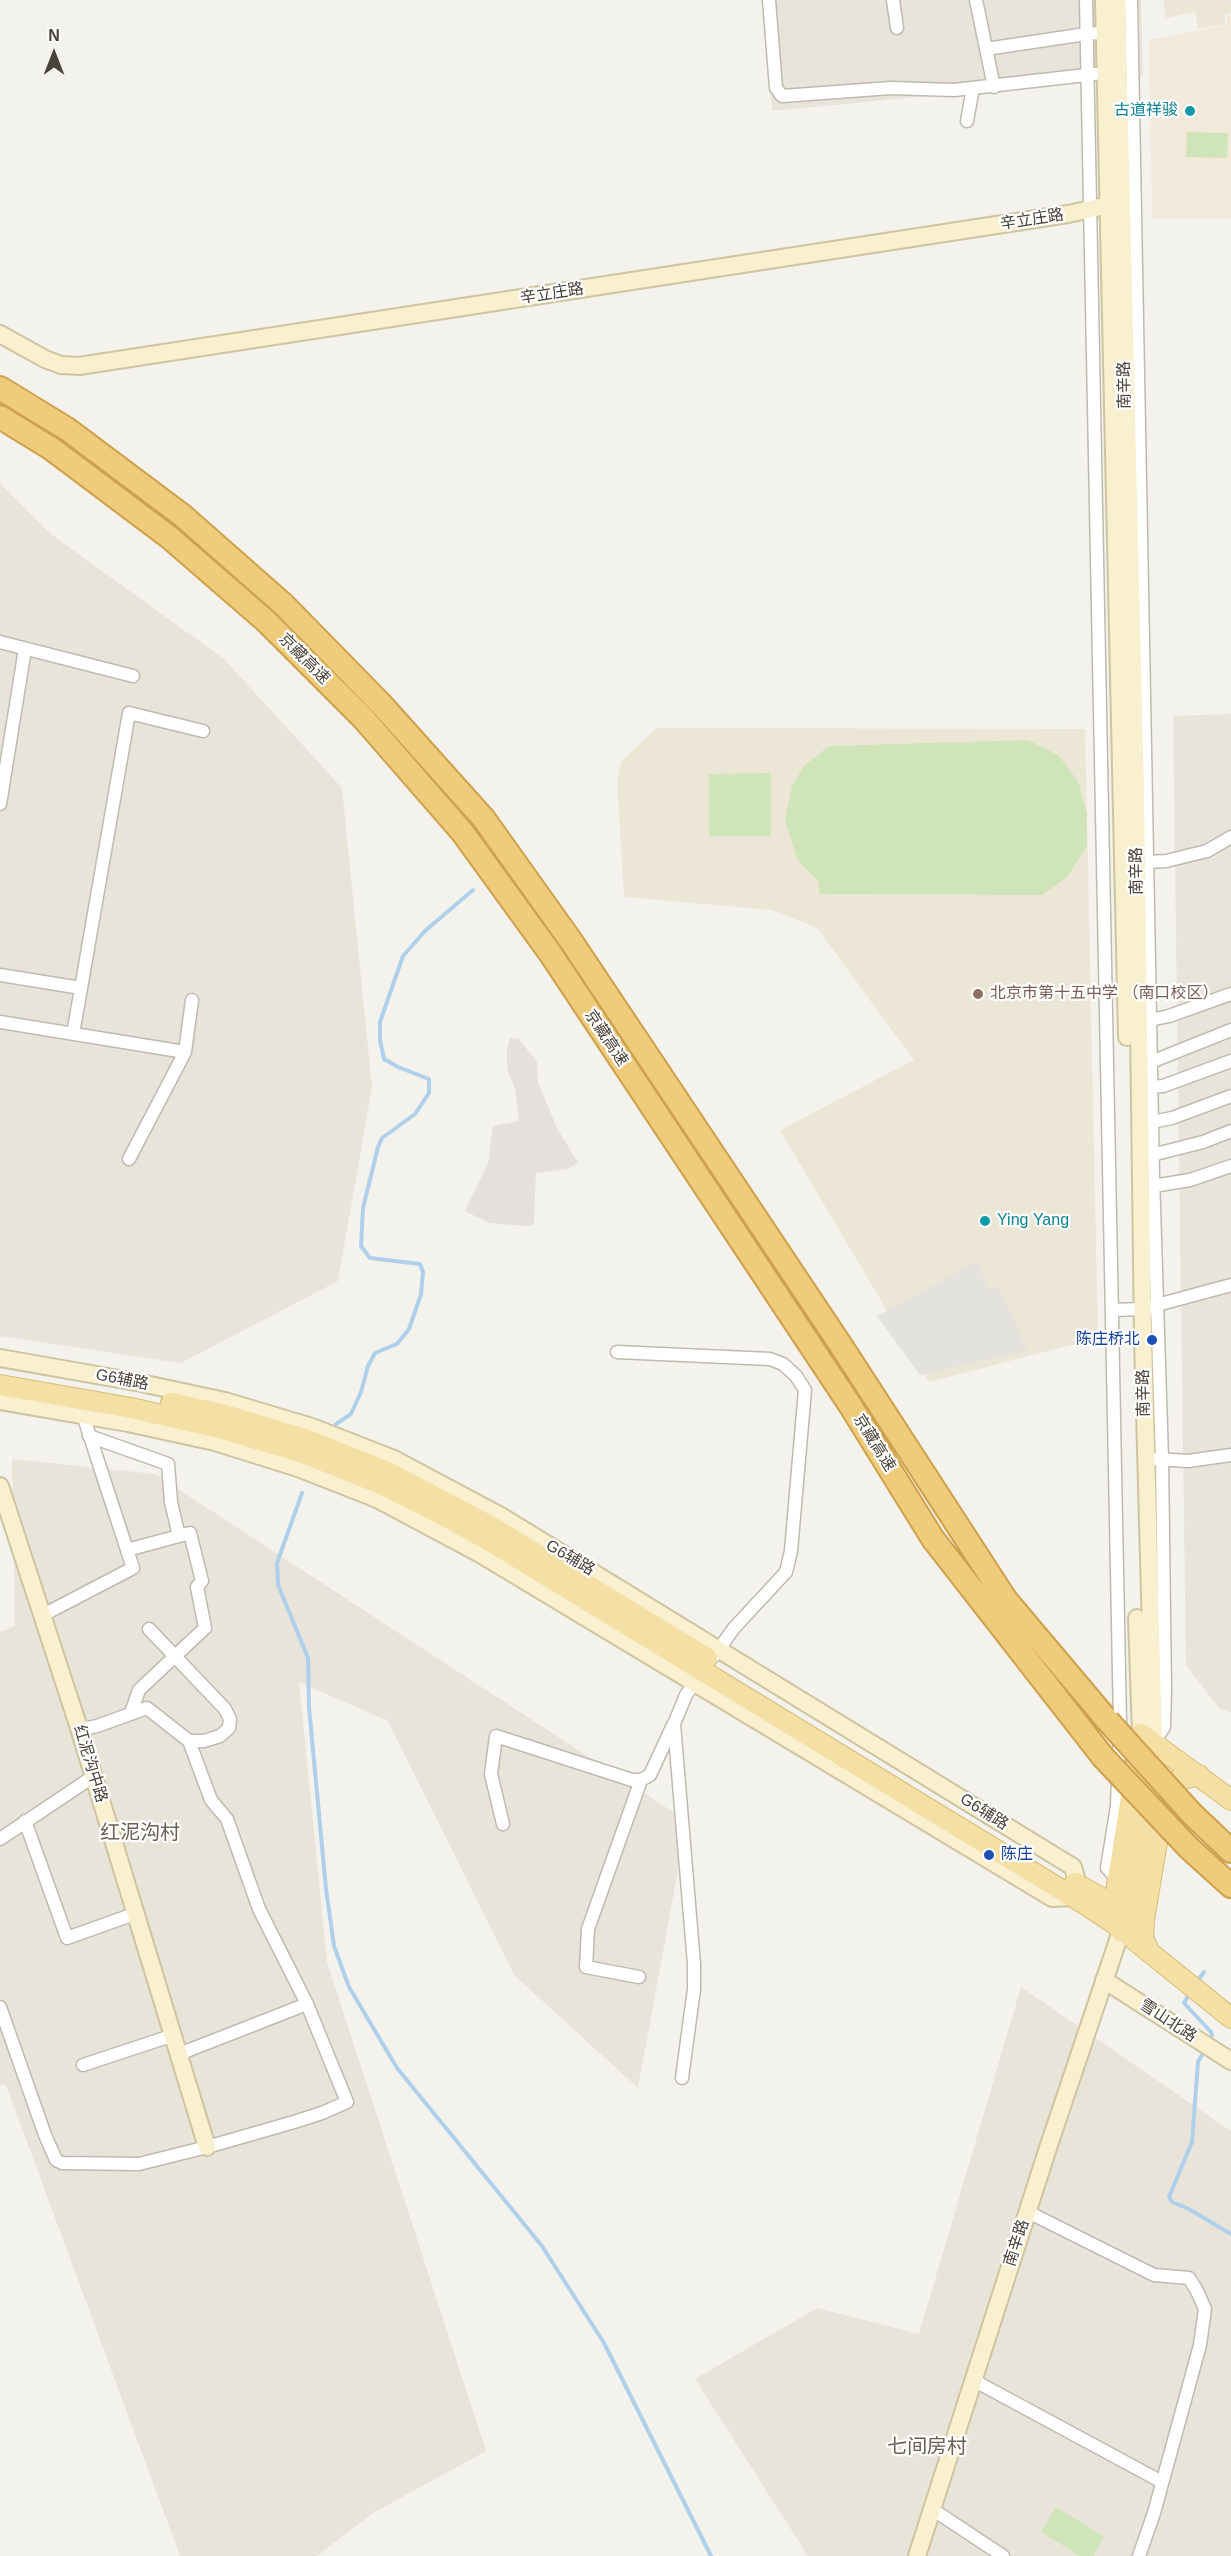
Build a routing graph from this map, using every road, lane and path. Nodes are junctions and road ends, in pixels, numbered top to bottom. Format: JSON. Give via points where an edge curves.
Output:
{"nodes":[{"id":1,"x":769,"y":0,"type":"edge"},
{"id":2,"x":894,"y":0,"type":"edge"},
{"id":3,"x":976,"y":0,"type":"edge"},
{"id":4,"x":1086,"y":0,"type":"edge"},
{"id":5,"x":1104,"y":0,"type":"edge"},
{"id":6,"x":1117,"y":0,"type":"edge"},
{"id":7,"x":1131,"y":0,"type":"edge"},
{"id":8,"x":897,"y":28,"type":"dead end"},
{"id":9,"x":1118,"y":32,"type":"junction"},
{"id":10,"x":1086,"y":34,"type":"junction"},
{"id":11,"x":986,"y":49,"type":"junction"},
{"id":12,"x":1106,"y":73,"type":"junction"},
{"id":13,"x":1088,"y":75,"type":"junction"},
{"id":14,"x":994,"y":87,"type":"junction"},
{"id":15,"x":973,"y":88,"type":"junction"},
{"id":16,"x":967,"y":121,"type":"dead end"},
{"id":17,"x":1109,"y":205,"type":"junction"},
{"id":18,"x":1090,"y":209,"type":"junction"},
{"id":19,"x":0,"y":334,"type":"edge"},
{"id":20,"x":0,"y":388,"type":"edge"},
{"id":21,"x":0,"y":417,"type":"edge"},
{"id":22,"x":1128,"y":467,"type":"junction"},
{"id":23,"x":1096,"y":468,"type":"junction"},
{"id":24,"x":0,"y":642,"type":"edge"},
{"id":25,"x":25,"y":649,"type":"junction"},
{"id":26,"x":133,"y":676,"type":"dead end"},
{"id":27,"x":203,"y":731,"type":"dead end"},
{"id":28,"x":0,"y":804,"type":"edge"},
{"id":29,"x":1231,"y":837,"type":"edge"},
{"id":30,"x":1148,"y":862,"type":"junction"},
{"id":31,"x":0,"y":975,"type":"edge"},
{"id":32,"x":81,"y":988,"type":"junction"},
{"id":33,"x":1231,"y":994,"type":"edge"},
{"id":34,"x":192,"y":1000,"type":"dead end"},
{"id":35,"x":1150,"y":1020,"type":"junction"},
{"id":36,"x":0,"y":1022,"type":"edge"},
{"id":37,"x":1231,"y":1030,"type":"edge"},
{"id":38,"x":73,"y":1034,"type":"junction"},
{"id":39,"x":185,"y":1052,"type":"junction"},
{"id":40,"x":1231,"y":1061,"type":"edge"},
{"id":41,"x":1151,"y":1062,"type":"junction"},
{"id":42,"x":1151,"y":1087,"type":"junction"},
{"id":43,"x":1231,"y":1096,"type":"edge"},
{"id":44,"x":1152,"y":1122,"type":"junction"},
{"id":45,"x":1231,"y":1131,"type":"edge"},
{"id":46,"x":1152,"y":1155,"type":"junction"},
{"id":47,"x":129,"y":1159,"type":"dead end"},
{"id":48,"x":1231,"y":1166,"type":"edge"},
{"id":49,"x":1153,"y":1186,"type":"junction"},
{"id":50,"x":1231,"y":1285,"type":"edge"},
{"id":51,"x":1143,"y":1308,"type":"junction"},
{"id":52,"x":1113,"y":1310,"type":"junction"},
{"id":53,"x":617,"y":1352,"type":"dead end"},
{"id":54,"x":0,"y":1358,"type":"edge"},
{"id":55,"x":0,"y":1372,"type":"edge"},
{"id":56,"x":0,"y":1385,"type":"edge"},
{"id":57,"x":0,"y":1401,"type":"edge"},
{"id":58,"x":83,"y":1415,"type":"junction"},
{"id":59,"x":89,"y":1436,"type":"junction"},
{"id":60,"x":1231,"y":1455,"type":"edge"},
{"id":61,"x":1154,"y":1459,"type":"junction"},
{"id":62,"x":0,"y":1486,"type":"edge"},
{"id":63,"x":179,"y":1536,"type":"junction"},
{"id":64,"x":127,"y":1550,"type":"junction"},
{"id":65,"x":43,"y":1615,"type":"junction"},
{"id":66,"x":149,"y":1629,"type":"dead end"},
{"id":67,"x":175,"y":1656,"type":"junction"},
{"id":68,"x":707,"y":1666,"type":"junction"},
{"id":69,"x":131,"y":1713,"type":"junction"},
{"id":70,"x":1114,"y":1722,"type":"junction"},
{"id":71,"x":674,"y":1724,"type":"junction"},
{"id":72,"x":78,"y":1725,"type":"junction"},
{"id":73,"x":1147,"y":1738,"type":"junction"},
{"id":74,"x":189,"y":1741,"type":"junction"},
{"id":75,"x":94,"y":1776,"type":"junction"},
{"id":76,"x":1199,"y":1776,"type":"junction"},
{"id":77,"x":641,"y":1780,"type":"junction"},
{"id":78,"x":1231,"y":1800,"type":"edge"},
{"id":79,"x":25,"y":1821,"type":"junction"},
{"id":80,"x":503,"y":1824,"type":"dead end"},
{"id":81,"x":0,"y":1839,"type":"edge"},
{"id":82,"x":1231,"y":1851,"type":"edge"},
{"id":83,"x":1118,"y":1880,"type":"junction"},
{"id":84,"x":1231,"y":1886,"type":"edge"},
{"id":85,"x":1075,"y":1891,"type":"junction"},
{"id":86,"x":137,"y":1913,"type":"junction"},
{"id":87,"x":1116,"y":1920,"type":"junction"},
{"id":88,"x":1150,"y":1953,"type":"junction"},
{"id":89,"x":639,"y":1977,"type":"dead end"},
{"id":90,"x":1104,"y":1980,"type":"junction"},
{"id":91,"x":307,"y":2004,"type":"junction"},
{"id":92,"x":0,"y":2007,"type":"edge"},
{"id":93,"x":1231,"y":2018,"type":"edge"},
{"id":94,"x":174,"y":2035,"type":"junction"},
{"id":95,"x":179,"y":2054,"type":"junction"},
{"id":96,"x":1231,"y":2061,"type":"edge"},
{"id":97,"x":83,"y":2065,"type":"dead end"},
{"id":98,"x":682,"y":2078,"type":"dead end"},
{"id":99,"x":207,"y":2147,"type":"junction"},
{"id":100,"x":1028,"y":2211,"type":"junction"},
{"id":101,"x":974,"y":2380,"type":"junction"},
{"id":102,"x":1162,"y":2482,"type":"junction"},
{"id":103,"x":932,"y":2510,"type":"junction"},
{"id":104,"x":917,"y":2556,"type":"edge"},
{"id":105,"x":1003,"y":2556,"type":"edge"},
{"id":106,"x":1139,"y":2556,"type":"edge"}],
"edges":[{"from":1,"to":15,"type":"street","via":[[776,88],[782,96],[891,88]]},
{"from":2,"to":8,"type":"street"},
{"from":3,"to":11,"type":"street"},
{"from":4,"to":10,"type":"street"},
{"from":5,"to":9,"type":"street","name":"南辛路"},
{"from":6,"to":9,"type":"street","name":"南辛路"},
{"from":7,"to":9,"type":"street"},
{"from":9,"to":10,"type":"street"},
{"from":9,"to":12,"type":"street","name":"南辛路"},
{"from":9,"to":22,"type":"street","name":"南辛路"},
{"from":10,"to":11,"type":"street"},
{"from":10,"to":13,"type":"street"},
{"from":11,"to":14,"type":"street"},
{"from":12,"to":13,"type":"street"},
{"from":12,"to":17,"type":"street","name":"南辛路"},
{"from":13,"to":14,"type":"street"},
{"from":13,"to":18,"type":"street"},
{"from":14,"to":15,"type":"street"},
{"from":15,"to":16,"type":"street"},
{"from":17,"to":18,"type":"street","name":"辛立庄路"},
{"from":17,"to":22,"type":"street","name":"南辛路"},
{"from":18,"to":19,"type":"street","name":"辛立庄路","via":[[102,363],[61,365]]},
{"from":18,"to":23,"type":"street"},
{"from":20,"to":70,"type":"highway","name":"京藏高速","via":[[67,429],[183,516],[276,598],[380,703],[483,819],[610,1000],[1006,1600]]},
{"from":21,"to":84,"type":"highway","name":"京藏高速","bridge":true,"via":[[52,449],[169,537],[267,622],[363,718],[463,833],[550,953],[843,1395],[933,1539],[1103,1757],[1189,1848]]},
{"from":22,"to":23,"type":"street"},
{"from":22,"to":30,"type":"street"},
{"from":22,"to":51,"type":"street","name":"南辛路"},
{"from":23,"to":52,"type":"street"},
{"from":24,"to":25,"type":"street"},
{"from":25,"to":26,"type":"street"},
{"from":25,"to":28,"type":"street"},
{"from":27,"to":32,"type":"street","via":[[129,712]]},
{"from":29,"to":30,"type":"street","via":[[1207,851]]},
{"from":30,"to":35,"type":"street"},
{"from":31,"to":32,"type":"street"},
{"from":32,"to":38,"type":"street"},
{"from":33,"to":35,"type":"street"},
{"from":34,"to":39,"type":"street"},
{"from":35,"to":41,"type":"street"},
{"from":36,"to":38,"type":"street"},
{"from":37,"to":41,"type":"street"},
{"from":38,"to":39,"type":"street"},
{"from":39,"to":47,"type":"street"},
{"from":40,"to":42,"type":"street"},
{"from":41,"to":42,"type":"street"},
{"from":42,"to":44,"type":"street"},
{"from":43,"to":44,"type":"street"},
{"from":44,"to":46,"type":"street"},
{"from":45,"to":46,"type":"street"},
{"from":46,"to":49,"type":"street"},
{"from":48,"to":49,"type":"street","via":[[1190,1180]]},
{"from":49,"to":51,"type":"street"},
{"from":50,"to":51,"type":"street"},
{"from":51,"to":52,"type":"street"},
{"from":51,"to":61,"type":"street","name":"南辛路"},
{"from":51,"to":73,"type":"street","name":"南辛路"},
{"from":52,"to":70,"type":"street"},
{"from":53,"to":68,"type":"street","via":[[770,1359],[783,1364],[805,1390],[786,1572],[734,1628]]},
{"from":54,"to":68,"type":"street","name":"G6辅路","via":[[225,1401],[312,1427],[394,1460],[501,1516]]},
{"from":55,"to":68,"type":"main road","name":"G6辅路","via":[[222,1414],[308,1440],[388,1472],[494,1528]]},
{"from":56,"to":68,"type":"main road","name":"G6辅路","via":[[219,1428],[303,1454],[383,1485],[488,1540]]},
{"from":57,"to":58,"type":"street","name":"G6辅路"},
{"from":58,"to":59,"type":"street"},
{"from":58,"to":68,"type":"street","name":"G6辅路","via":[[215,1442],[298,1468],[376,1499]]},
{"from":59,"to":63,"type":"street","via":[[168,1464]]},
{"from":59,"to":64,"type":"street"},
{"from":60,"to":61,"type":"street","via":[[1188,1461]]},
{"from":61,"to":73,"type":"street","name":"南辛路"},
{"from":62,"to":65,"type":"street","name":"红泥沟中路"},
{"from":63,"to":64,"type":"street"},
{"from":63,"to":67,"type":"street","via":[[190,1533],[202,1581],[197,1587],[205,1628]]},
{"from":64,"to":65,"type":"street","via":[[133,1568]]},
{"from":65,"to":72,"type":"street","name":"红泥沟中路"},
{"from":66,"to":67,"type":"street"},
{"from":67,"to":69,"type":"street","via":[[139,1690]]},
{"from":67,"to":74,"type":"street","via":[[230,1719],[229,1728],[220,1736]]},
{"from":68,"to":71,"type":"street","via":[[686,1695]]},
{"from":68,"to":85,"type":"main road","name":"G6辅路"},
{"from":68,"to":85,"type":"street","name":"G6辅路","via":[[1073,1867]]},
{"from":69,"to":72,"type":"street","via":[[87,1728]]},
{"from":69,"to":74,"type":"street","via":[[147,1708]]},
{"from":70,"to":73,"type":"street"},
{"from":70,"to":82,"type":"highway","name":"京藏高速","bridge":true,"via":[[1192,1814]]},
{"from":70,"to":83,"type":"street","via":[[1117,1806],[1107,1868]]},
{"from":71,"to":77,"type":"street","via":[[650,1775]]},
{"from":71,"to":98,"type":"street","via":[[694,1964]]},
{"from":72,"to":75,"type":"street","name":"红泥沟中路"},
{"from":73,"to":76,"type":"main road"},
{"from":73,"to":83,"type":"main road"},
{"from":73,"to":87,"type":"main road","via":[[1132,1896]]},
{"from":74,"to":91,"type":"street","via":[[211,1800],[227,1820],[259,1909]]},
{"from":75,"to":79,"type":"street"},
{"from":75,"to":86,"type":"street","name":"红泥沟中路"},
{"from":76,"to":78,"type":"main road"},
{"from":76,"to":88,"type":"main road","via":[[1178,1780],[1164,1800],[1144,1920],[1143,1938]]},
{"from":77,"to":80,"type":"street","via":[[496,1736],[491,1774]]},
{"from":77,"to":89,"type":"street","via":[[588,1929],[586,1967]]},
{"from":79,"to":81,"type":"street"},
{"from":79,"to":86,"type":"street","via":[[68,1938]]},
{"from":83,"to":87,"type":"main road"},
{"from":85,"to":87,"type":"main road","name":"G6辅路"},
{"from":86,"to":94,"type":"street","name":"红泥沟中路"},
{"from":87,"to":88,"type":"main road","name":"G6辅路"},
{"from":87,"to":90,"type":"street","name":"南辛路"},
{"from":88,"to":93,"type":"main road","name":"G6辅路"},
{"from":90,"to":96,"type":"street","name":"雪山北路"},
{"from":90,"to":100,"type":"street","name":"南辛路"},
{"from":91,"to":95,"type":"street"},
{"from":91,"to":99,"type":"street","via":[[347,2102]]},
{"from":92,"to":99,"type":"street","via":[[56,2160],[139,2164]]},
{"from":94,"to":95,"type":"street","name":"红泥沟中路"},
{"from":94,"to":97,"type":"street"},
{"from":95,"to":99,"type":"street","name":"红泥沟中路"},
{"from":100,"to":101,"type":"street","name":"南辛路"},
{"from":100,"to":102,"type":"street","via":[[1154,2275],[1189,2278],[1197,2291],[1204,2309],[1200,2345]]},
{"from":101,"to":102,"type":"street"},
{"from":101,"to":103,"type":"street","name":"南辛路"},
{"from":102,"to":106,"type":"street"},
{"from":103,"to":104,"type":"street","name":"南辛路"},
{"from":103,"to":105,"type":"street"}]}
